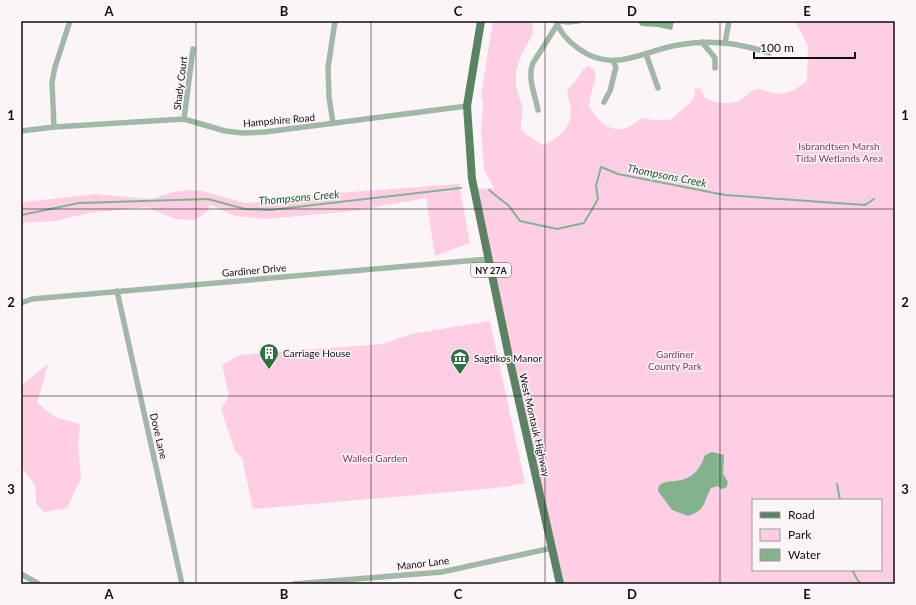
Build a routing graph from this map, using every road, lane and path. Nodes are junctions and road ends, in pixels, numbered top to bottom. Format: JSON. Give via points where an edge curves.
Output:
{"nodes":[{"id":1,"x":70,"y":21,"type":"edge"},
{"id":2,"x":335,"y":21,"type":"edge"},
{"id":3,"x":481,"y":21,"type":"edge"},
{"id":4,"x":578,"y":21,"type":"edge"},
{"id":5,"x":729,"y":21,"type":"edge"},
{"id":6,"x":558,"y":22,"type":"edge"},
{"id":7,"x":702,"y":42,"type":"junction"},
{"id":8,"x":725,"y":43,"type":"junction"},
{"id":9,"x":193,"y":49,"type":"dead end"},
{"id":10,"x":769,"y":53,"type":"dead end"},
{"id":11,"x":646,"y":54,"type":"junction"},
{"id":12,"x":613,"y":61,"type":"junction"},
{"id":13,"x":715,"y":68,"type":"dead end"},
{"id":14,"x":658,"y":88,"type":"dead end"},
{"id":15,"x":604,"y":102,"type":"dead end"},
{"id":16,"x":467,"y":106,"type":"junction"},
{"id":17,"x":538,"y":110,"type":"dead end"},
{"id":18,"x":184,"y":119,"type":"junction"},
{"id":19,"x":333,"y":123,"type":"junction"},
{"id":20,"x":54,"y":127,"type":"junction"},
{"id":21,"x":21,"y":131,"type":"edge"},
{"id":22,"x":489,"y":259,"type":"junction"},
{"id":23,"x":117,"y":291,"type":"junction"},
{"id":24,"x":21,"y":303,"type":"edge"},
{"id":25,"x":552,"y":548,"type":"junction"},
{"id":26,"x":21,"y":574,"type":"edge"},
{"id":27,"x":368,"y":581,"type":"edge"},
{"id":28,"x":30,"y":582,"type":"edge"},
{"id":29,"x":39,"y":584,"type":"edge"},
{"id":30,"x":182,"y":584,"type":"edge"},
{"id":31,"x":294,"y":584,"type":"edge"},
{"id":32,"x":560,"y":584,"type":"edge"}],
"edges":[{"from":1,"to":20,"type":"street","via":[[52,82]]},
{"from":2,"to":19,"type":"street","via":[[328,68]]},
{"from":3,"to":16,"type":"main road","name":"West Montauk Highway","number":"NY 27A"},
{"from":4,"to":6,"type":"street"},
{"from":5,"to":8,"type":"street"},
{"from":6,"to":12,"type":"street","via":[[567,39],[584,53]]},
{"from":6,"to":17,"type":"street","via":[[530,69]]},
{"from":7,"to":8,"type":"street"},
{"from":7,"to":11,"type":"street","via":[[678,45]]},
{"from":7,"to":13,"type":"street","via":[[715,58]]},
{"from":8,"to":10,"type":"street","via":[[752,47]]},
{"from":9,"to":18,"type":"street","name":"Shady Court"},
{"from":11,"to":12,"type":"street"},
{"from":11,"to":14,"type":"street"},
{"from":12,"to":15,"type":"street","via":[[616,67],[610,91]]},
{"from":16,"to":19,"type":"street","name":"Hampshire Road"},
{"from":16,"to":22,"type":"main road","name":"West Montauk Highway","number":"NY 27A","via":[[472,179]]},
{"from":18,"to":19,"type":"street","name":"Hampshire Road","via":[[225,131],[242,133]]},
{"from":18,"to":20,"type":"street","name":"Hampshire Road"},
{"from":20,"to":21,"type":"street","name":"Hampshire Road"},
{"from":22,"to":23,"type":"street","name":"Gardiner Drive"},
{"from":22,"to":25,"type":"main road","name":"West Montauk Highway","number":"NY 27A"},
{"from":23,"to":24,"type":"street","name":"Gardiner Drive","via":[[32,299]]},
{"from":23,"to":30,"type":"street","name":"Dove Lane"},
{"from":25,"to":27,"type":"street","name":"Manor Lane","via":[[442,572]]},
{"from":25,"to":32,"type":"main road","number":"NY 27A"},
{"from":26,"to":28,"type":"street"},
{"from":27,"to":31,"type":"street","name":"Manor Lane"},
{"from":28,"to":29,"type":"street"}]}
